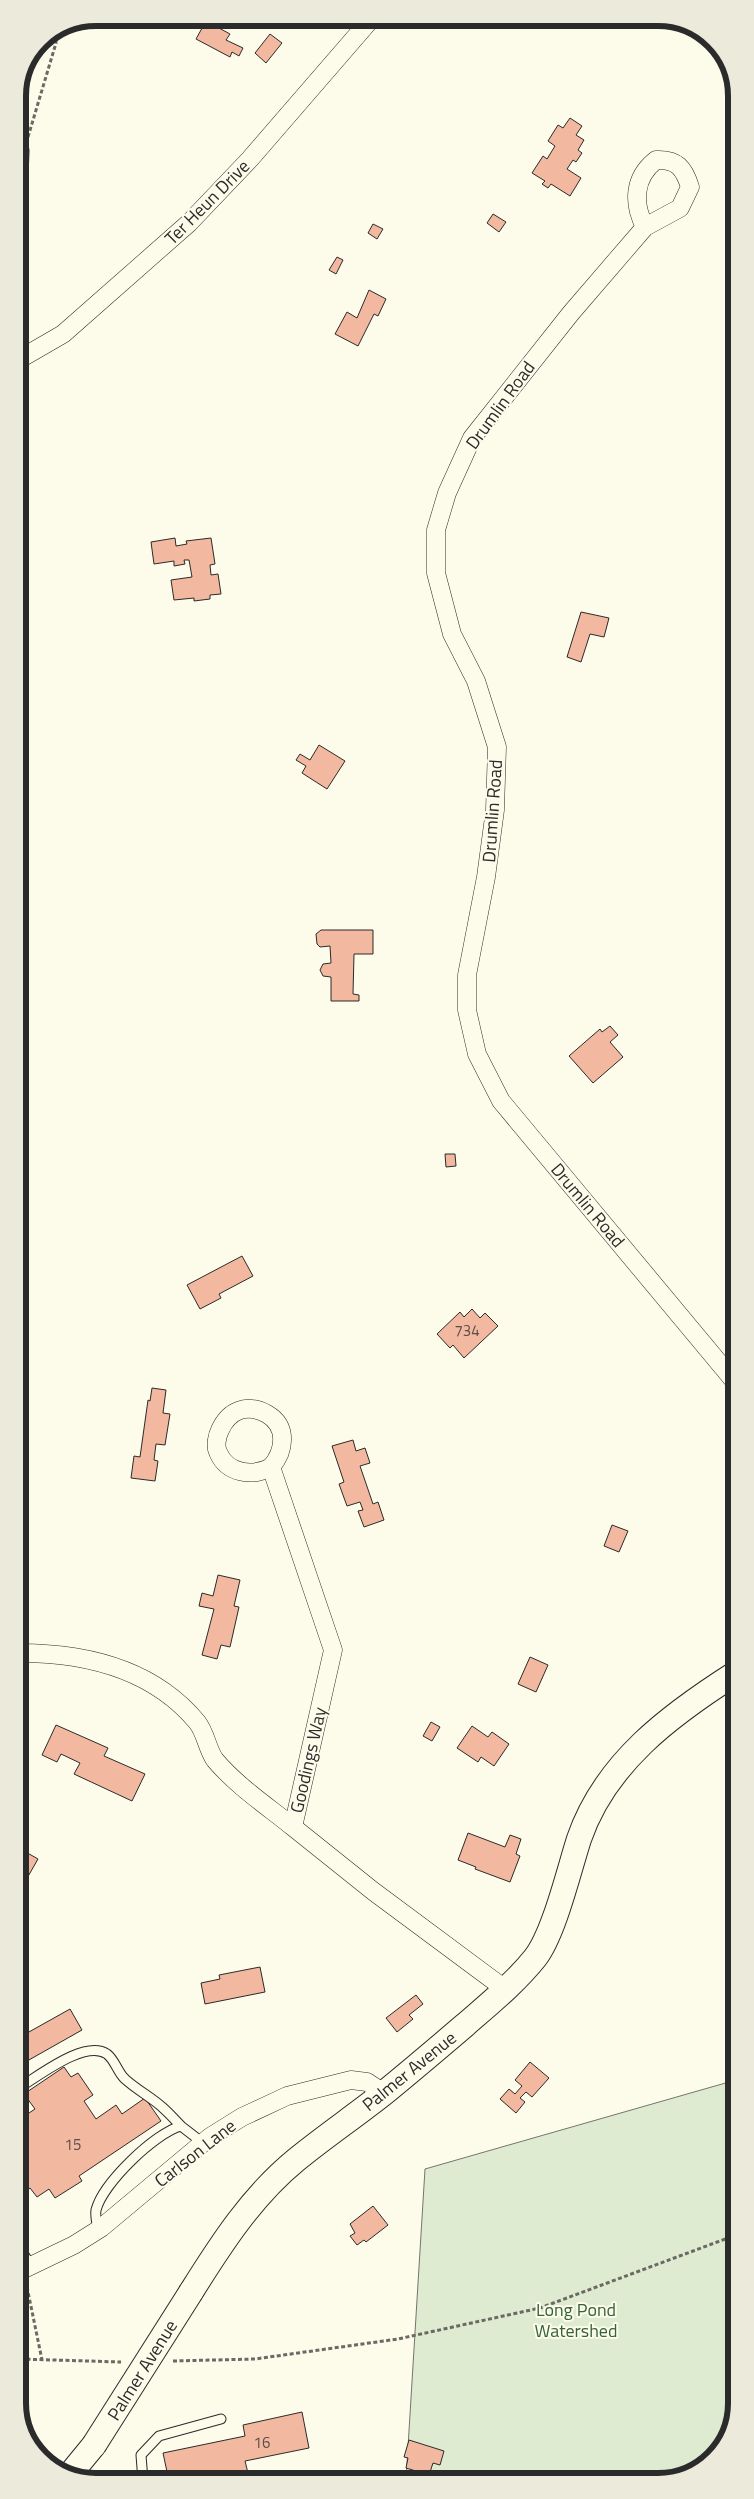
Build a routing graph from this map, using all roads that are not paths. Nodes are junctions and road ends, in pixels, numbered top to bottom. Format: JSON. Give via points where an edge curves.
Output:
{"nodes":[{"id":1,"x":365,"y":26,"type":"edge"},
{"id":2,"x":645,"y":227,"type":"dead end"},
{"id":3,"x":26,"y":355,"type":"edge"},
{"id":4,"x":728,"y":1374,"type":"edge"},
{"id":5,"x":271,"y":1467,"type":"dead end"},
{"id":6,"x":26,"y":1653,"type":"edge"},
{"id":7,"x":728,"y":1678,"type":"edge"},
{"id":8,"x":293,"y":1827,"type":"junction"},
{"id":9,"x":505,"y":1990,"type":"junction"},
{"id":10,"x":26,"y":2083,"type":"edge"},
{"id":11,"x":384,"y":2093,"type":"junction"},
{"id":12,"x":182,"y":2126,"type":"junction"},
{"id":13,"x":203,"y":2143,"type":"junction"},
{"id":14,"x":98,"y":2229,"type":"junction"},
{"id":15,"x":26,"y":2269,"type":"edge"},
{"id":16,"x":221,"y":2419,"type":"dead end"},
{"id":17,"x":74,"y":2469,"type":"edge"},
{"id":18,"x":142,"y":2473,"type":"edge"}],
"edges":[{"from":1,"to":3,"type":"street","name":"Ter Heun Drive","via":[[189,224],[63,334]]},
{"from":2,"to":4,"type":"street","name":"Drumlin Road","via":[[571,313],[472,438],[447,493],[436,530],[436,573],[452,634],[476,682],[496,747],[495,810],[467,975],[467,1010],[477,1054],[501,1101]]},
{"from":5,"to":8,"type":"street","name":"Goodings Way","via":[[333,1650]]},
{"from":6,"to":8,"type":"street","via":[[118,1666],[159,1686],[199,1724],[214,1758],[233,1778]]},
{"from":7,"to":9,"type":"main road","name":"Palmer Avenue","via":[[696,1698],[633,1752],[595,1800],[550,1927],[536,1957]]},
{"from":8,"to":9,"type":"street","name":"Goodings Way"},
{"from":9,"to":11,"type":"main road","name":"Palmer Avenue"},
{"from":10,"to":12,"type":"lane","via":[[77,2053],[100,2051],[108,2055],[122,2077]]},
{"from":11,"to":13,"type":"street","name":"Carlson Lane","via":[[367,2082],[351,2080],[321,2086],[287,2096],[242,2117]]},
{"from":11,"to":17,"type":"main road","name":"Palmer Avenue","bridge":true,"via":[[294,2161],[253,2201],[216,2251],[94,2445]]},
{"from":12,"to":13,"type":"lane"},
{"from":12,"to":14,"type":"lane","via":[[171,2129],[114,2177],[95,2213]]},
{"from":13,"to":14,"type":"street","name":"Carlson Lane"},
{"from":14,"to":15,"type":"street","name":"Carlson Lane"},
{"from":16,"to":18,"type":"lane","via":[[159,2436],[141,2455]]}]}
